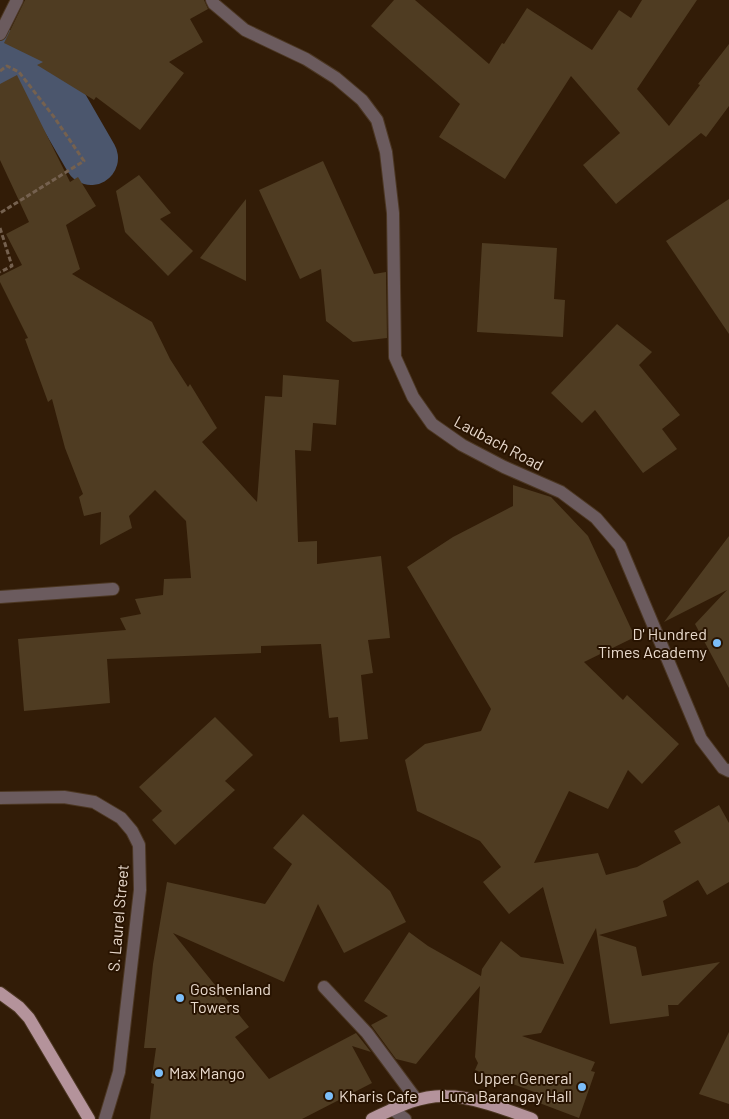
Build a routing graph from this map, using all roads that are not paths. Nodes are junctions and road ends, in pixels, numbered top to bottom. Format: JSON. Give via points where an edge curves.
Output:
{"nodes":[{"id":1,"x":17,"y":0,"type":"edge"},
{"id":2,"x":212,"y":0,"type":"edge"},
{"id":3,"x":0,"y":34,"type":"edge"},
{"id":4,"x":113,"y":589,"type":"dead end"},
{"id":5,"x":0,"y":597,"type":"edge"},
{"id":6,"x":729,"y":771,"type":"edge"},
{"id":7,"x":0,"y":798,"type":"edge"},
{"id":8,"x":324,"y":987,"type":"dead end"},
{"id":9,"x":0,"y":993,"type":"edge"},
{"id":10,"x":416,"y":1100,"type":"junction"},
{"id":11,"x":392,"y":1109,"type":"junction"},
{"id":12,"x":89,"y":1119,"type":"edge"},
{"id":13,"x":105,"y":1119,"type":"edge"},
{"id":14,"x":372,"y":1119,"type":"edge"},
{"id":15,"x":405,"y":1119,"type":"edge"},
{"id":16,"x":532,"y":1119,"type":"edge"}],
"edges":[{"from":1,"to":3,"type":"street"},
{"from":2,"to":6,"type":"street","name":"Laubach Road","via":[[245,30],[306,59],[336,78],[362,100],[377,120],[386,152],[393,213],[395,356],[412,397],[432,424],[462,445],[561,492],[596,518],[620,546],[701,739],[723,768]]},
{"from":4,"to":5,"type":"street"},
{"from":7,"to":13,"type":"street","name":"S. Laurel Street","via":[[64,796],[94,802],[121,818],[139,845],[140,890],[119,1072]]},
{"from":8,"to":10,"type":"street","via":[[367,1033]]},
{"from":9,"to":12,"type":"main road","via":[[29,1018]]},
{"from":10,"to":11,"type":"main road"},
{"from":10,"to":16,"type":"main road","via":[[446,1096],[495,1106]]},
{"from":11,"to":14,"type":"main road"},
{"from":11,"to":15,"type":"street"}]}
